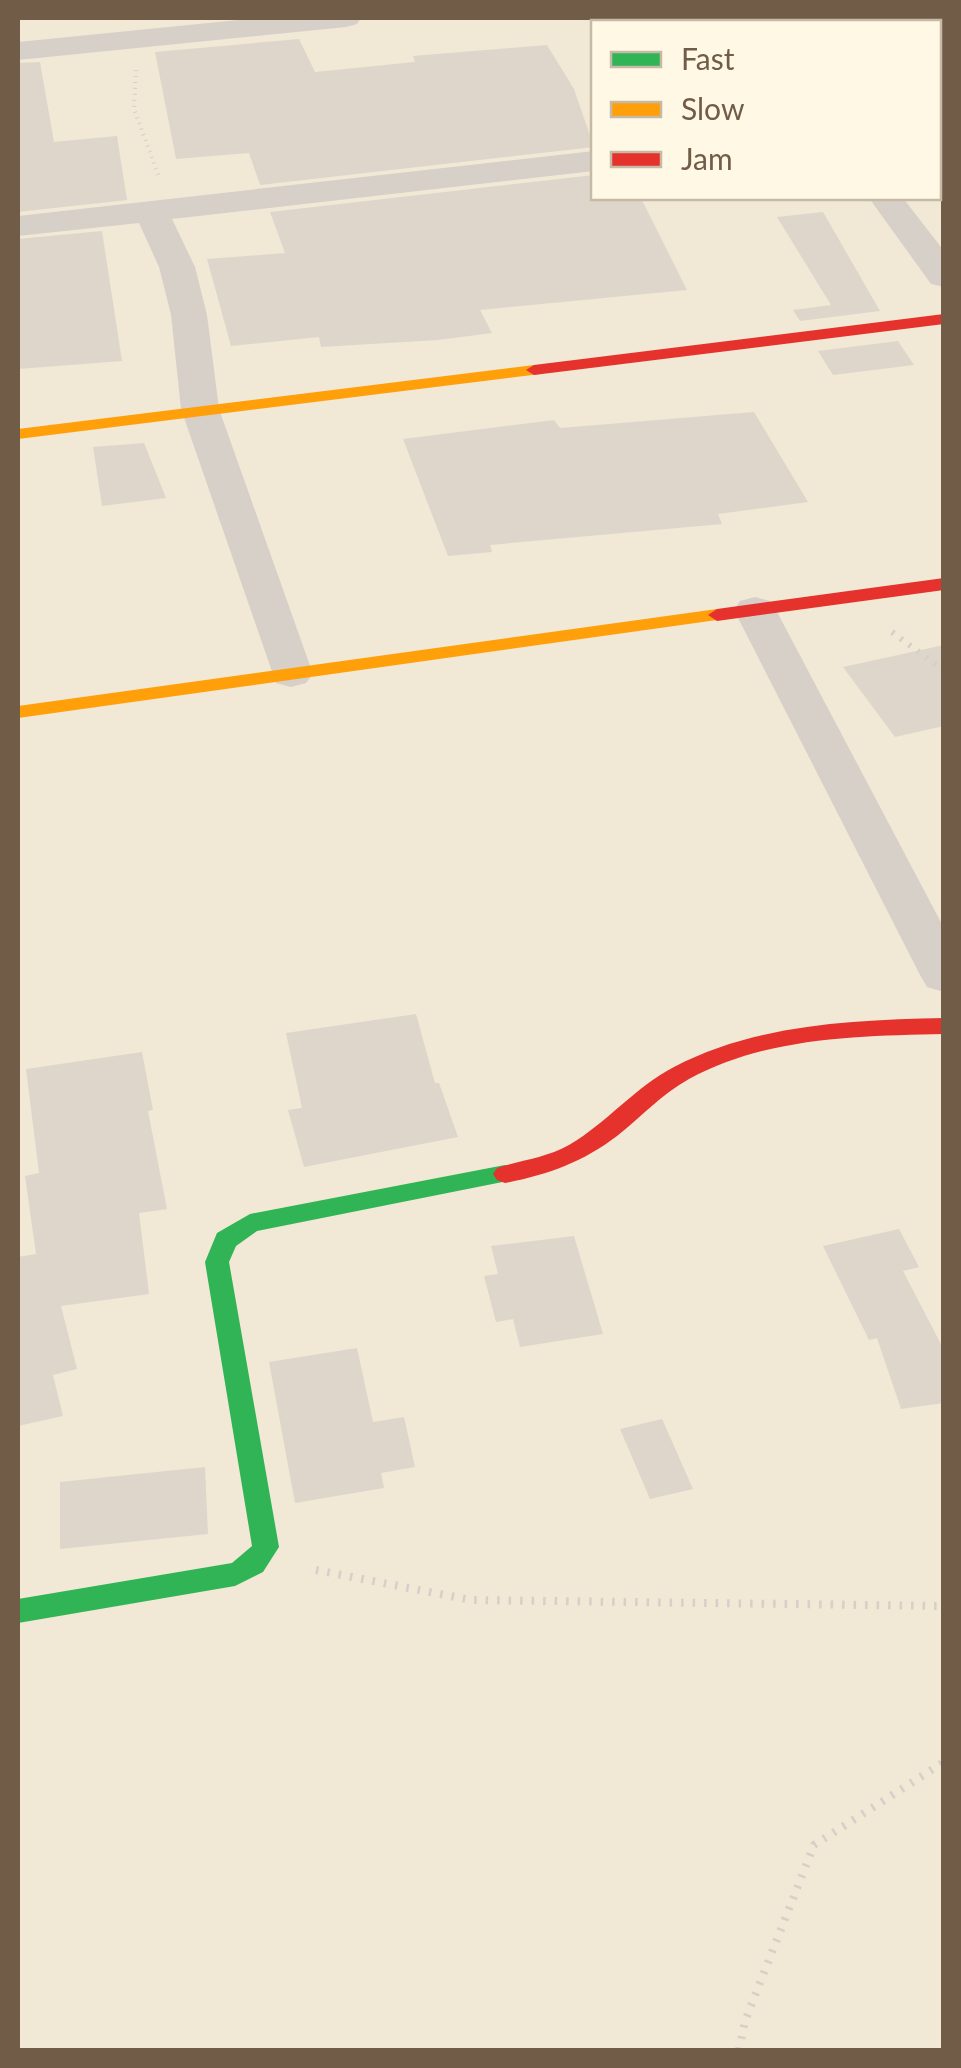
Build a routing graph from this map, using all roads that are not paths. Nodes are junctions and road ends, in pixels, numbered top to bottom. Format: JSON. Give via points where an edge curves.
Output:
{"nodes":[{"id":1,"x":346,"y":18,"type":"edge"},
{"id":2,"x":273,"y":21,"type":"edge"},
{"id":3,"x":18,"y":51,"type":"edge"},
{"id":4,"x":591,"y":161,"type":"edge"},
{"id":5,"x":887,"y":200,"type":"edge"},
{"id":6,"x":151,"y":212,"type":"junction"},
{"id":7,"x":18,"y":226,"type":"edge"},
{"id":8,"x":944,"y":276,"type":"edge"},
{"id":9,"x":944,"y":319,"type":"edge"},
{"id":10,"x":200,"y":409,"type":"junction"},
{"id":11,"x":18,"y":434,"type":"edge"},
{"id":12,"x":944,"y":584,"type":"edge"},
{"id":13,"x":755,"y":610,"type":"junction"},
{"id":14,"x":291,"y":674,"type":"junction"},
{"id":15,"x":18,"y":712,"type":"edge"},
{"id":16,"x":944,"y":974,"type":"edge"},
{"id":17,"x":944,"y":1026,"type":"edge"},
{"id":18,"x":18,"y":1611,"type":"edge"}],
"edges":[{"from":1,"to":2,"type":"street"},
{"from":2,"to":3,"type":"street"},
{"from":4,"to":6,"type":"street"},
{"from":5,"to":8,"type":"street"},
{"from":6,"to":7,"type":"street"},
{"from":6,"to":10,"type":"street","via":[[178,267],[190,315]]},
{"from":9,"to":10,"type":"street"},
{"from":10,"to":11,"type":"street"},
{"from":10,"to":14,"type":"street"},
{"from":12,"to":13,"type":"street"},
{"from":13,"to":14,"type":"street"},
{"from":13,"to":16,"type":"street"},
{"from":14,"to":15,"type":"street"},
{"from":17,"to":18,"type":"street","via":[[787,1036],[679,1074],[572,1155],[532,1169],[250,1224],[226,1240],[217,1262],[266,1548],[261,1560],[235,1574]]}]}
